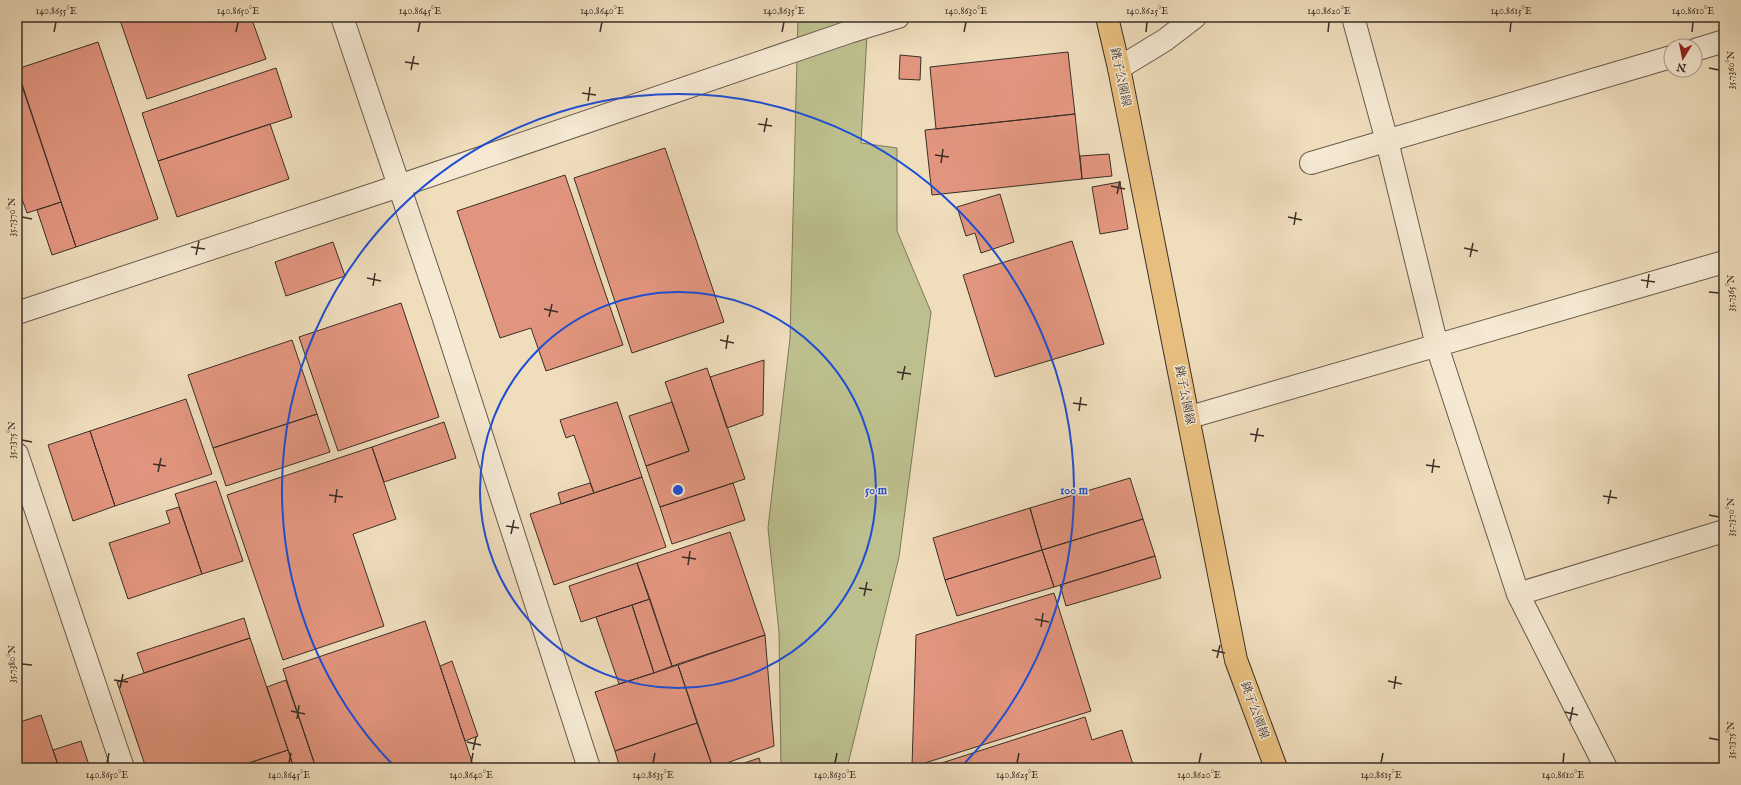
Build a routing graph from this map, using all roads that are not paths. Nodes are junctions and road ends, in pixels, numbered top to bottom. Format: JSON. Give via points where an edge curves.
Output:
{"nodes":[{"id":1,"x":342,"y":17,"type":"edge"},
{"id":2,"x":898,"y":17,"type":"edge"},
{"id":3,"x":1108,"y":17,"type":"edge"},
{"id":4,"x":1195,"y":17,"type":"edge"},
{"id":5,"x":1353,"y":17,"type":"edge"},
{"id":6,"x":1724,"y":41,"type":"edge"},
{"id":7,"x":1703,"y":48,"type":"edge"},
{"id":8,"x":1663,"y":59,"type":"edge"},
{"id":9,"x":1119,"y":68,"type":"junction"},
{"id":10,"x":1387,"y":141,"type":"junction"},
{"id":11,"x":1311,"y":163,"type":"dead end"},
{"id":12,"x":399,"y":186,"type":"junction"},
{"id":13,"x":1724,"y":262,"type":"edge"},
{"id":14,"x":17,"y":313,"type":"edge"},
{"id":15,"x":1437,"y":346,"type":"junction"},
{"id":16,"x":1190,"y":417,"type":"junction"},
{"id":17,"x":17,"y":454,"type":"edge"},
{"id":18,"x":1724,"y":531,"type":"edge"},
{"id":19,"x":1518,"y":594,"type":"junction"},
{"id":20,"x":123,"y":768,"type":"edge"},
{"id":21,"x":589,"y":768,"type":"edge"},
{"id":22,"x":1276,"y":768,"type":"edge"},
{"id":23,"x":1606,"y":768,"type":"edge"}],
"edges":[{"from":1,"to":12,"type":"street"},
{"from":2,"to":12,"type":"street"},
{"from":3,"to":9,"type":"main road","name":"銚子公園線"},
{"from":4,"to":9,"type":"street","via":[[1165,40]]},
{"from":5,"to":10,"type":"street"},
{"from":6,"to":7,"type":"street"},
{"from":8,"to":10,"type":"street"},
{"from":9,"to":16,"type":"main road","name":"銚子公園線"},
{"from":10,"to":11,"type":"street"},
{"from":10,"to":15,"type":"street"},
{"from":12,"to":14,"type":"street"},
{"from":12,"to":21,"type":"street"},
{"from":13,"to":15,"type":"street"},
{"from":15,"to":16,"type":"street"},
{"from":15,"to":19,"type":"street"},
{"from":16,"to":22,"type":"main road","name":"銚子公園線","via":[[1236,660]]},
{"from":17,"to":20,"type":"street"},
{"from":18,"to":19,"type":"street"},
{"from":19,"to":23,"type":"street"}]}
